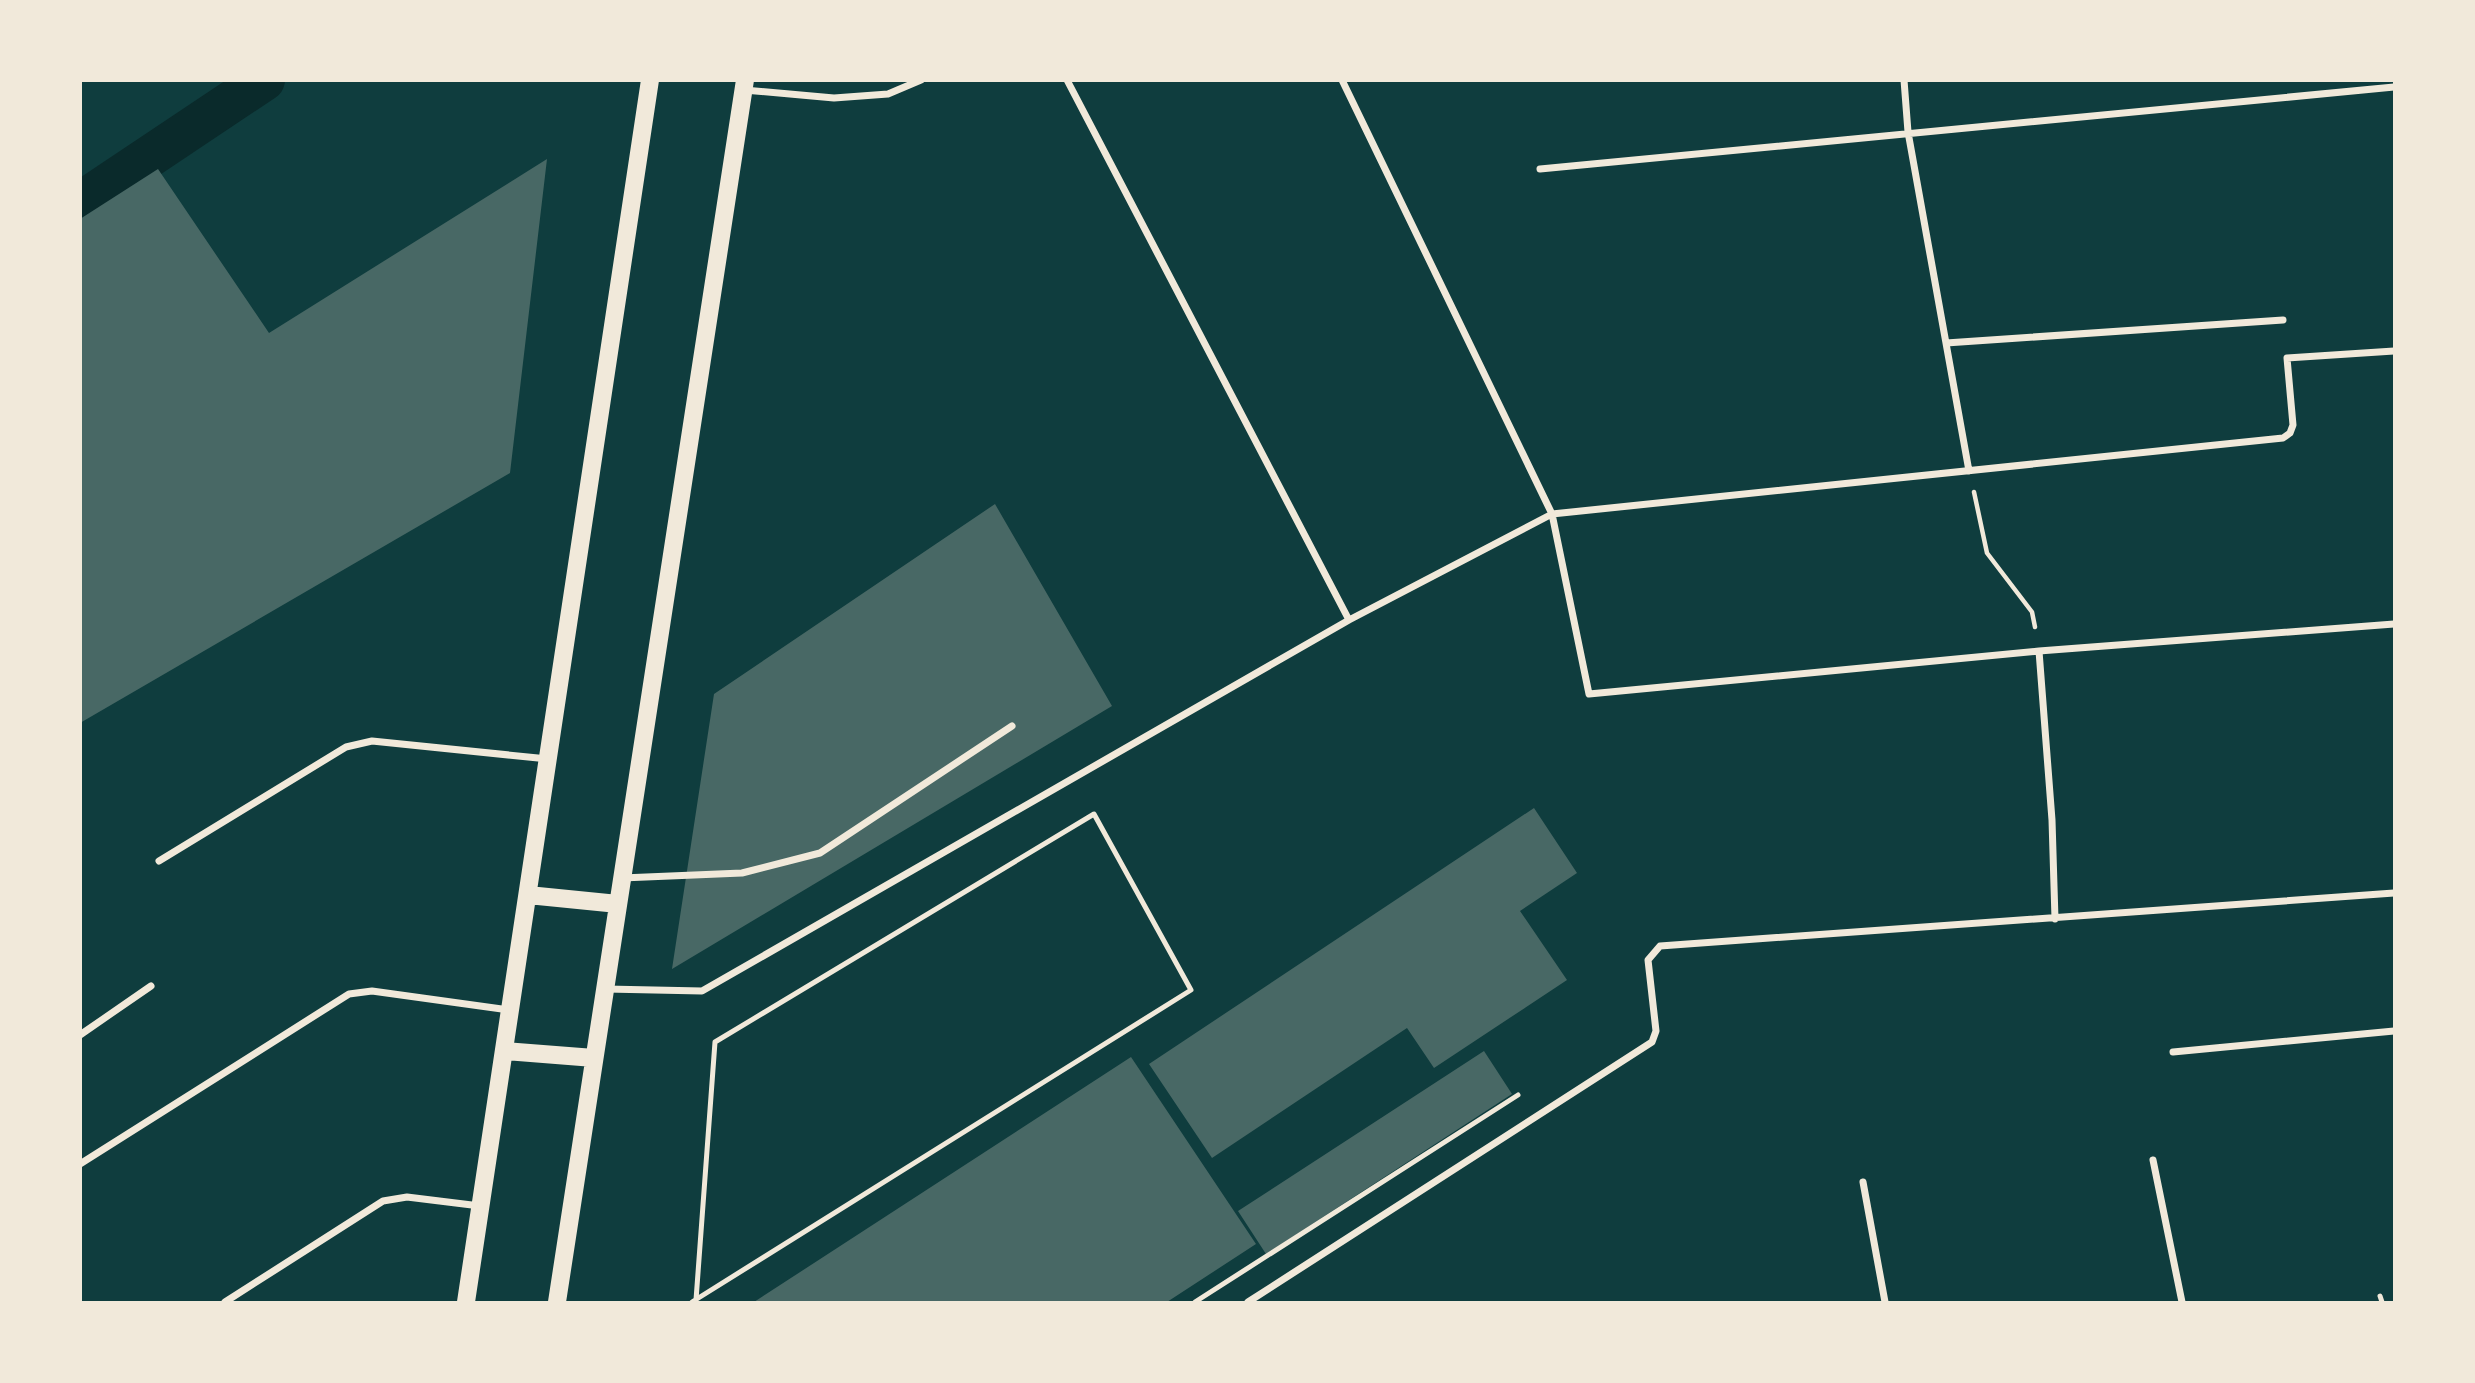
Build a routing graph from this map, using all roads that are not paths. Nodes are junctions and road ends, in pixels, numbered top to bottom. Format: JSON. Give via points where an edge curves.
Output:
{"nodes":[{"id":1,"x":650,"y":80,"type":"edge"},
{"id":2,"x":921,"y":80,"type":"edge"},
{"id":3,"x":1067,"y":80,"type":"edge"},
{"id":4,"x":1342,"y":80,"type":"edge"},
{"id":5,"x":1905,"y":80,"type":"edge"},
{"id":6,"x":744,"y":85,"type":"edge"},
{"id":7,"x":2395,"y":87,"type":"edge"},
{"id":8,"x":1908,"y":132,"type":"junction"},
{"id":9,"x":1540,"y":169,"type":"dead end"},
{"id":10,"x":2283,"y":320,"type":"dead end"},
{"id":11,"x":1946,"y":343,"type":"junction"},
{"id":12,"x":2395,"y":351,"type":"edge"},
{"id":13,"x":1969,"y":471,"type":"junction"},
{"id":14,"x":1552,"y":514,"type":"junction"},
{"id":15,"x":1349,"y":620,"type":"junction"},
{"id":16,"x":2395,"y":624,"type":"edge"},
{"id":17,"x":2039,"y":650,"type":"junction"},
{"id":18,"x":1012,"y":726,"type":"dead end"},
{"id":19,"x":548,"y":760,"type":"junction"},
{"id":20,"x":159,"y":861,"type":"dead end"},
{"id":21,"x":622,"y":878,"type":"junction"},
{"id":22,"x":2395,"y":893,"type":"edge"},
{"id":23,"x":528,"y":895,"type":"junction"},
{"id":24,"x":618,"y":904,"type":"junction"},
{"id":25,"x":2055,"y":919,"type":"junction"},
{"id":26,"x":151,"y":986,"type":"dead end"},
{"id":27,"x":604,"y":989,"type":"junction"},
{"id":28,"x":510,"y":1010,"type":"junction"},
{"id":29,"x":2395,"y":1031,"type":"edge"},
{"id":30,"x":80,"y":1035,"type":"edge"},
{"id":31,"x":504,"y":1051,"type":"junction"},
{"id":32,"x":2173,"y":1052,"type":"dead end"},
{"id":33,"x":594,"y":1058,"type":"junction"},
{"id":34,"x":1518,"y":1095,"type":"dead end"},
{"id":35,"x":2153,"y":1160,"type":"dead end"},
{"id":36,"x":80,"y":1164,"type":"edge"},
{"id":37,"x":1863,"y":1182,"type":"dead end"},
{"id":38,"x":480,"y":1206,"type":"junction"},
{"id":39,"x":694,"y":1301,"type":"edge"},
{"id":40,"x":225,"y":1303,"type":"edge"},
{"id":41,"x":466,"y":1303,"type":"edge"},
{"id":42,"x":557,"y":1303,"type":"edge"},
{"id":43,"x":1195,"y":1303,"type":"edge"},
{"id":44,"x":1248,"y":1303,"type":"edge"},
{"id":45,"x":1885,"y":1303,"type":"edge"},
{"id":46,"x":2182,"y":1303,"type":"edge"}],
"edges":[{"from":1,"to":19,"type":"main road"},
{"from":2,"to":6,"type":"street","via":[[888,94],[834,98]]},
{"from":3,"to":15,"type":"street"},
{"from":4,"to":14,"type":"street"},
{"from":5,"to":8,"type":"street"},
{"from":6,"to":21,"type":"main road"},
{"from":7,"to":8,"type":"street"},
{"from":8,"to":9,"type":"street"},
{"from":8,"to":11,"type":"street"},
{"from":10,"to":11,"type":"street"},
{"from":11,"to":13,"type":"street"},
{"from":12,"to":13,"type":"street","via":[[2287,358],[2293,425],[2283,438]]},
{"from":13,"to":14,"type":"street"},
{"from":14,"to":15,"type":"street"},
{"from":14,"to":17,"type":"street","via":[[1589,694]]},
{"from":15,"to":27,"type":"street","via":[[702,991]]},
{"from":16,"to":17,"type":"street"},
{"from":17,"to":25,"type":"street"},
{"from":18,"to":21,"type":"street","via":[[820,853],[742,873]]},
{"from":19,"to":20,"type":"street","via":[[372,741],[346,747]]},
{"from":19,"to":23,"type":"main road"},
{"from":21,"to":24,"type":"main road"},
{"from":22,"to":25,"type":"street"},
{"from":23,"to":24,"type":"main road"},
{"from":23,"to":28,"type":"main road"},
{"from":24,"to":27,"type":"main road"},
{"from":25,"to":44,"type":"street","via":[[1660,946],[1648,960],[1656,1031],[1652,1042]]},
{"from":26,"to":30,"type":"street"},
{"from":27,"to":33,"type":"main road"},
{"from":28,"to":31,"type":"main road"},
{"from":28,"to":36,"type":"street","via":[[372,991],[349,994]]},
{"from":29,"to":32,"type":"street"},
{"from":31,"to":33,"type":"main road"},
{"from":31,"to":38,"type":"main road"},
{"from":33,"to":42,"type":"main road"},
{"from":34,"to":43,"type":"lane"},
{"from":35,"to":46,"type":"street"},
{"from":37,"to":45,"type":"street"},
{"from":38,"to":40,"type":"street","via":[[407,1196],[383,1201]]},
{"from":38,"to":41,"type":"main road"},
{"from":39,"to":39,"type":"lane","via":[[1191,990],[1094,814],[715,1042]]}]}
